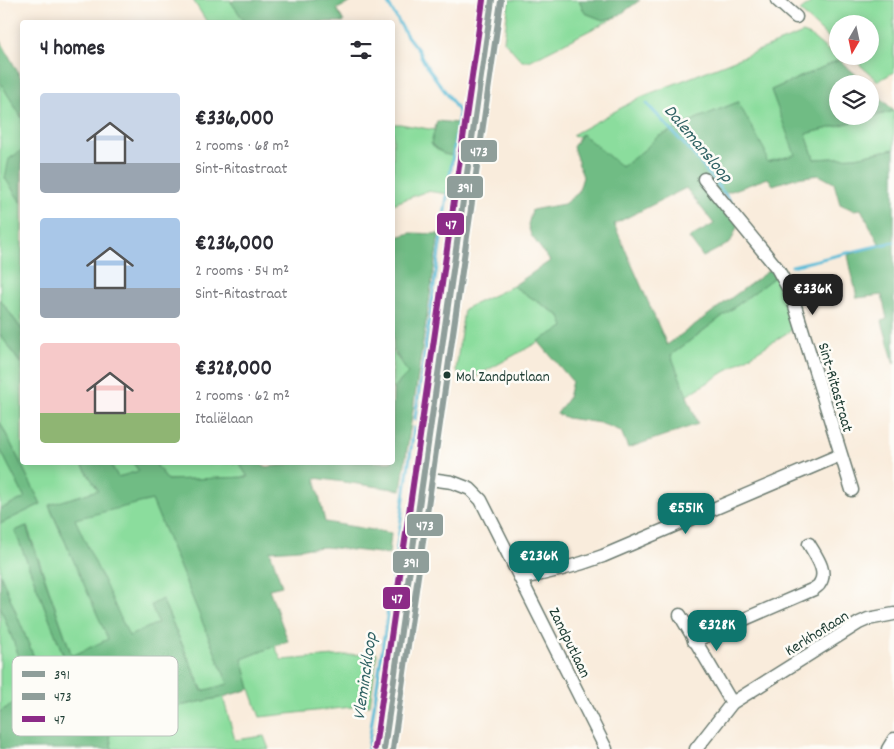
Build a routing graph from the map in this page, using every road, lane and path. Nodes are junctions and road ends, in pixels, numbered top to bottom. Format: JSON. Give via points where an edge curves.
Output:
{"nodes":[{"id":1,"x":492,"y":0,"type":"edge"},
{"id":2,"x":777,"y":0,"type":"edge"},
{"id":3,"x":796,"y":16,"type":"dead end"},
{"id":4,"x":704,"y":179,"type":"dead end"},
{"id":5,"x":840,"y":455,"type":"junction"},
{"id":6,"x":423,"y":478,"type":"junction"},
{"id":7,"x":852,"y":490,"type":"dead end"},
{"id":8,"x":809,"y":544,"type":"dead end"},
{"id":9,"x":521,"y":578,"type":"junction"},
{"id":10,"x":894,"y":614,"type":"edge"},
{"id":11,"x":680,"y":615,"type":"dead end"},
{"id":12,"x":694,"y":641,"type":"junction"},
{"id":13,"x":732,"y":703,"type":"junction"},
{"id":14,"x":894,"y":739,"type":"edge"},
{"id":15,"x":384,"y":749,"type":"edge"},
{"id":16,"x":606,"y":749,"type":"edge"},
{"id":17,"x":696,"y":749,"type":"edge"},
{"id":18,"x":888,"y":749,"type":"edge"}],
"edges":[{"from":1,"to":6,"type":"main road"},
{"from":2,"to":3,"type":"street"},
{"from":4,"to":5,"type":"street","name":"Sint-Ritastraat","via":[[777,268],[791,293]]},
{"from":5,"to":7,"type":"street","name":"Sint-Ritastraat"},
{"from":5,"to":9,"type":"street","name":"Sint-Ritastraat","via":[[603,556]]},
{"from":6,"to":9,"type":"street","name":"Zandputlaan","via":[[452,482],[470,489],[481,500]]},
{"from":6,"to":15,"type":"main road"},
{"from":8,"to":12,"type":"street","via":[[823,576],[814,589]]},
{"from":9,"to":16,"type":"street","name":"Zandputlaan"},
{"from":10,"to":13,"type":"street","name":"Kerkhoflaan","via":[[859,623]]},
{"from":11,"to":12,"type":"street"},
{"from":12,"to":13,"type":"street"},
{"from":13,"to":17,"type":"street","name":"Kerkhoflaan"},
{"from":14,"to":18,"type":"street"}]}
